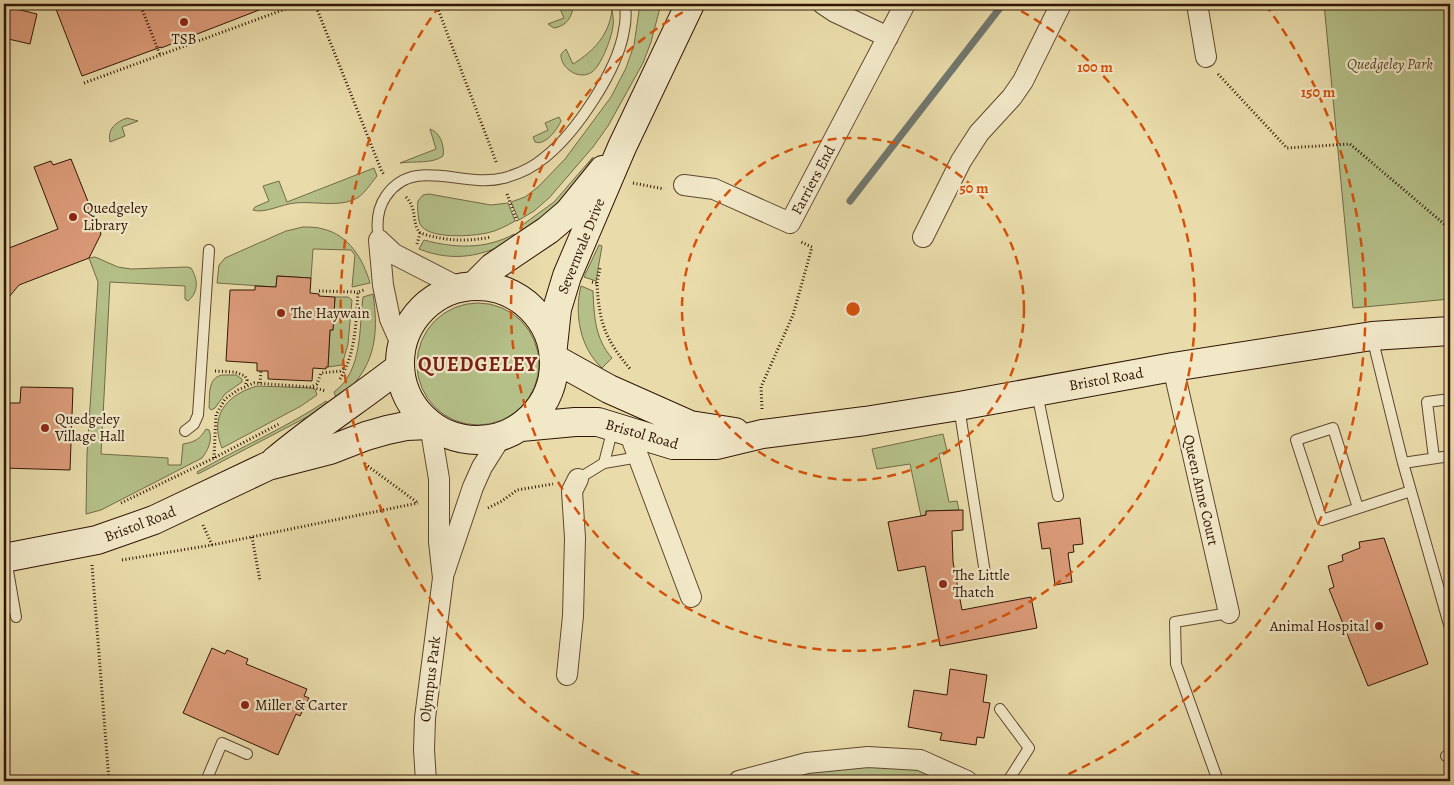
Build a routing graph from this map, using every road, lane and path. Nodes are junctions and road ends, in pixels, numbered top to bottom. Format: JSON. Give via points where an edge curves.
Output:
{"nodes":[{"id":1,"x":140,"y":4,"type":"edge"},
{"id":2,"x":299,"y":4,"type":"edge"},
{"id":3,"x":315,"y":4,"type":"edge"},
{"id":4,"x":436,"y":4,"type":"edge"},
{"id":5,"x":625,"y":4,"type":"edge"},
{"id":6,"x":690,"y":4,"type":"edge"},
{"id":7,"x":824,"y":4,"type":"edge"},
{"id":8,"x":905,"y":4,"type":"edge"},
{"id":9,"x":1061,"y":4,"type":"edge"},
{"id":10,"x":1197,"y":4,"type":"edge"},
{"id":11,"x":888,"y":37,"type":"junction"},
{"id":12,"x":160,"y":55,"type":"junction"},
{"id":13,"x":1206,"y":57,"type":"dead end"},
{"id":14,"x":1221,"y":79,"type":"dead end"},
{"id":15,"x":84,"y":84,"type":"dead end"},
{"id":16,"x":622,"y":147,"type":"junction"},
{"id":17,"x":502,"y":179,"type":"junction"},
{"id":18,"x":628,"y":182,"type":"dead end"},
{"id":19,"x":684,"y":185,"type":"joint"},
{"id":20,"x":395,"y":186,"type":"junction"},
{"id":21,"x":518,"y":223,"type":"dead end"},
{"id":22,"x":1450,"y":229,"type":"edge"},
{"id":23,"x":420,"y":233,"type":"dead end"},
{"id":24,"x":923,"y":236,"type":"dead end"},
{"id":25,"x":379,"y":240,"type":"junction"},
{"id":26,"x":800,"y":241,"type":"dead end"},
{"id":27,"x":209,"y":250,"type":"dead end"},
{"id":28,"x":467,"y":286,"type":"junction"},
{"id":29,"x":319,"y":291,"type":"dead end"},
{"id":30,"x":358,"y":292,"type":"dead end"},
{"id":31,"x":1450,"y":331,"type":"edge"},
{"id":32,"x":1372,"y":336,"type":"junction"},
{"id":33,"x":554,"y":354,"type":"junction"},
{"id":34,"x":401,"y":356,"type":"junction"},
{"id":35,"x":347,"y":365,"type":"dead end"},
{"id":36,"x":1173,"y":367,"type":"junction"},
{"id":37,"x":261,"y":371,"type":"dead end"},
{"id":38,"x":200,"y":372,"type":"junction"},
{"id":39,"x":245,"y":376,"type":"junction"},
{"id":40,"x":319,"y":381,"type":"junction"},
{"id":41,"x":254,"y":383,"type":"junction"},
{"id":42,"x":260,"y":384,"type":"junction"},
{"id":43,"x":311,"y":386,"type":"junction"},
{"id":44,"x":244,"y":387,"type":"junction"},
{"id":45,"x":322,"y":389,"type":"junction"},
{"id":46,"x":1036,"y":392,"type":"junction"},
{"id":47,"x":322,"y":396,"type":"dead end"},
{"id":48,"x":1450,"y":399,"type":"edge"},
{"id":49,"x":959,"y":406,"type":"junction"},
{"id":50,"x":284,"y":421,"type":"dead end"},
{"id":51,"x":430,"y":425,"type":"junction"},
{"id":52,"x":762,"y":425,"type":"junction"},
{"id":53,"x":621,"y":429,"type":"junction"},
{"id":54,"x":185,"y":431,"type":"dead end"},
{"id":55,"x":511,"y":432,"type":"junction"},
{"id":56,"x":1450,"y":456,"type":"edge"},
{"id":57,"x":639,"y":457,"type":"junction"},
{"id":58,"x":214,"y":458,"type":"junction"},
{"id":59,"x":1434,"y":458,"type":"junction"},
{"id":60,"x":604,"y":463,"type":"junction"},
{"id":61,"x":1403,"y":463,"type":"junction"},
{"id":62,"x":268,"y":466,"type":"junction"},
{"id":63,"x":578,"y":479,"type":"junction"},
{"id":64,"x":1411,"y":491,"type":"junction"},
{"id":65,"x":1058,"y":496,"type":"dead end"},
{"id":66,"x":119,"y":504,"type":"dead end"},
{"id":67,"x":440,"y":508,"type":"junction"},
{"id":68,"x":1358,"y":508,"type":"junction"},
{"id":69,"x":464,"y":510,"type":"junction"},
{"id":70,"x":252,"y":537,"type":"junction"},
{"id":71,"x":5,"y":558,"type":"edge"},
{"id":72,"x":120,"y":560,"type":"dead end"},
{"id":73,"x":101,"y":563,"type":"dead end"},
{"id":74,"x":92,"y":565,"type":"junction"},
{"id":75,"x":83,"y":566,"type":"dead end"},
{"id":76,"x":985,"y":573,"type":"dead end"},
{"id":77,"x":443,"y":578,"type":"junction"},
{"id":78,"x":260,"y":581,"type":"dead end"},
{"id":79,"x":691,"y":597,"type":"dead end"},
{"id":80,"x":1229,"y":613,"type":"joint"},
{"id":81,"x":16,"y":617,"type":"dead end"},
{"id":82,"x":1450,"y":628,"type":"edge"},
{"id":83,"x":567,"y":675,"type":"dead end"},
{"id":84,"x":1000,"y":709,"type":"dead end"},
{"id":85,"x":247,"y":754,"type":"dead end"},
{"id":86,"x":109,"y":781,"type":"edge"},
{"id":87,"x":206,"y":781,"type":"edge"},
{"id":88,"x":426,"y":781,"type":"edge"},
{"id":89,"x":739,"y":781,"type":"edge"},
{"id":90,"x":966,"y":781,"type":"edge"},
{"id":91,"x":1008,"y":781,"type":"edge"},
{"id":92,"x":1218,"y":781,"type":"edge"}],
"edges":[{"from":1,"to":12,"type":"path"},
{"from":2,"to":12,"type":"path"},
{"from":3,"to":20,"type":"path","via":[[382,172]]},
{"from":4,"to":17,"type":"path"},
{"from":5,"to":17,"type":"lane","via":[[624,31],[614,63],[574,128],[532,167]]},
{"from":6,"to":16,"type":"main road","name":"Severnvale Drive"},
{"from":7,"to":11,"type":"street"},
{"from":8,"to":11,"type":"street","name":"Farriers End"},
{"from":9,"to":24,"type":"street","via":[[1023,81],[979,133]]},
{"from":10,"to":13,"type":"street"},
{"from":11,"to":19,"type":"street","name":"Farriers End","via":[[790,223],[714,190]]},
{"from":12,"to":15,"type":"path"},
{"from":14,"to":22,"type":"path","via":[[1287,148],[1350,144]]},
{"from":16,"to":28,"type":"main road","name":"Severnvale Drive","via":[[568,213]]},
{"from":16,"to":33,"type":"main road","name":"Severnvale Drive","via":[[567,276],[557,309]]},
{"from":17,"to":20,"type":"lane","via":[[481,181],[414,175]]},
{"from":17,"to":21,"type":"path"},
{"from":18,"to":19,"type":"path","via":[[666,189]]},
{"from":20,"to":23,"type":"path","via":[[413,206]]},
{"from":20,"to":25,"type":"lane","via":[[382,201],[376,225]]},
{"from":25,"to":28,"type":"street","via":[[394,254]]},
{"from":25,"to":34,"type":"street","via":[[383,285]]},
{"from":26,"to":52,"type":"path","via":[[812,247],[793,315],[761,387]]},
{"from":27,"to":38,"type":"lane"},
{"from":28,"to":33,"type":"main road","via":[[494,288],[524,302],[542,320]]},
{"from":28,"to":34,"type":"main road","via":[[450,290],[430,302],[414,318]]},
{"from":29,"to":30,"type":"path"},
{"from":31,"to":32,"type":"main road","name":"Bristol Road"},
{"from":32,"to":36,"type":"main road","name":"Bristol Road"},
{"from":32,"to":61,"type":"lane"},
{"from":33,"to":52,"type":"main road","name":"Bristol Road","via":[[610,389],[690,425],[719,430]]},
{"from":33,"to":55,"type":"main road","via":[[554,370],[547,397],[538,411]]},
{"from":34,"to":51,"type":"main road","via":[[404,387],[412,405]]},
{"from":34,"to":62,"type":"main road","name":"Bristol Road","via":[[372,389]]},
{"from":35,"to":40,"type":"path","via":[[340,371],[321,373]]},
{"from":36,"to":46,"type":"main road","name":"Bristol Road"},
{"from":36,"to":80,"type":"street","name":"Queen Anne Court"},
{"from":37,"to":42,"type":"path"},
{"from":38,"to":39,"type":"path","via":[[235,372]]},
{"from":38,"to":54,"type":"lane","via":[[197,420]]},
{"from":39,"to":41,"type":"path"},
{"from":39,"to":44,"type":"path","via":[[247,384]]},
{"from":40,"to":43,"type":"path"},
{"from":40,"to":45,"type":"path"},
{"from":41,"to":42,"type":"path"},
{"from":41,"to":44,"type":"path"},
{"from":42,"to":43,"type":"path"},
{"from":43,"to":45,"type":"path"},
{"from":44,"to":58,"type":"path","via":[[225,399],[216,415]]},
{"from":45,"to":47,"type":"path","via":[[328,392]]},
{"from":46,"to":49,"type":"main road","name":"Bristol Road"},
{"from":46,"to":65,"type":"lane"},
{"from":48,"to":59,"type":"lane","via":[[1427,402]]},
{"from":49,"to":52,"type":"main road","name":"Bristol Road","via":[[865,421]]},
{"from":49,"to":76,"type":"lane"},
{"from":50,"to":58,"type":"path"},
{"from":51,"to":55,"type":"main road","via":[[466,440],[480,441]]},
{"from":51,"to":62,"type":"main road","name":"Bristol Road","via":[[387,430],[330,450]]},
{"from":51,"to":67,"type":"street","name":"Olympus Park"},
{"from":52,"to":53,"type":"main road","name":"Bristol Road","via":[[717,445],[683,446]]},
{"from":53,"to":55,"type":"main road","name":"Bristol Road","via":[[598,422],[575,422]]},
{"from":53,"to":57,"type":"street"},
{"from":53,"to":60,"type":"lane"},
{"from":55,"to":69,"type":"street","name":"Olympus Park","via":[[482,467]]},
{"from":56,"to":59,"type":"lane"},
{"from":57,"to":60,"type":"lane"},
{"from":57,"to":79,"type":"street"},
{"from":58,"to":66,"type":"path"},
{"from":59,"to":61,"type":"lane"},
{"from":60,"to":63,"type":"lane"},
{"from":61,"to":64,"type":"lane"},
{"from":62,"to":71,"type":"main road","name":"Bristol Road","via":[[127,531]]},
{"from":63,"to":69,"type":"path","via":[[517,490],[490,508]]},
{"from":63,"to":83,"type":"street","via":[[572,491],[575,538],[573,616]]},
{"from":64,"to":68,"type":"lane"},
{"from":64,"to":82,"type":"lane"},
{"from":67,"to":70,"type":"path","via":[[419,503]]},
{"from":67,"to":77,"type":"street","name":"Olympus Park"},
{"from":68,"to":68,"type":"lane","via":[[1322,520],[1296,440],[1333,428]]},
{"from":69,"to":77,"type":"street","name":"Olympus Park"},
{"from":70,"to":72,"type":"path"},
{"from":70,"to":78,"type":"path"},
{"from":71,"to":81,"type":"lane"},
{"from":73,"to":74,"type":"path"},
{"from":74,"to":75,"type":"path"},
{"from":74,"to":86,"type":"path"},
{"from":77,"to":88,"type":"street","name":"Olympus Park","via":[[425,718]]},
{"from":80,"to":92,"type":"lane","via":[[1175,622],[1176,664]]},
{"from":84,"to":91,"type":"lane","via":[[1029,748]]},
{"from":85,"to":87,"type":"lane","via":[[222,743]]},
{"from":89,"to":90,"type":"street","via":[[807,763],[868,757],[920,760]]}]}
